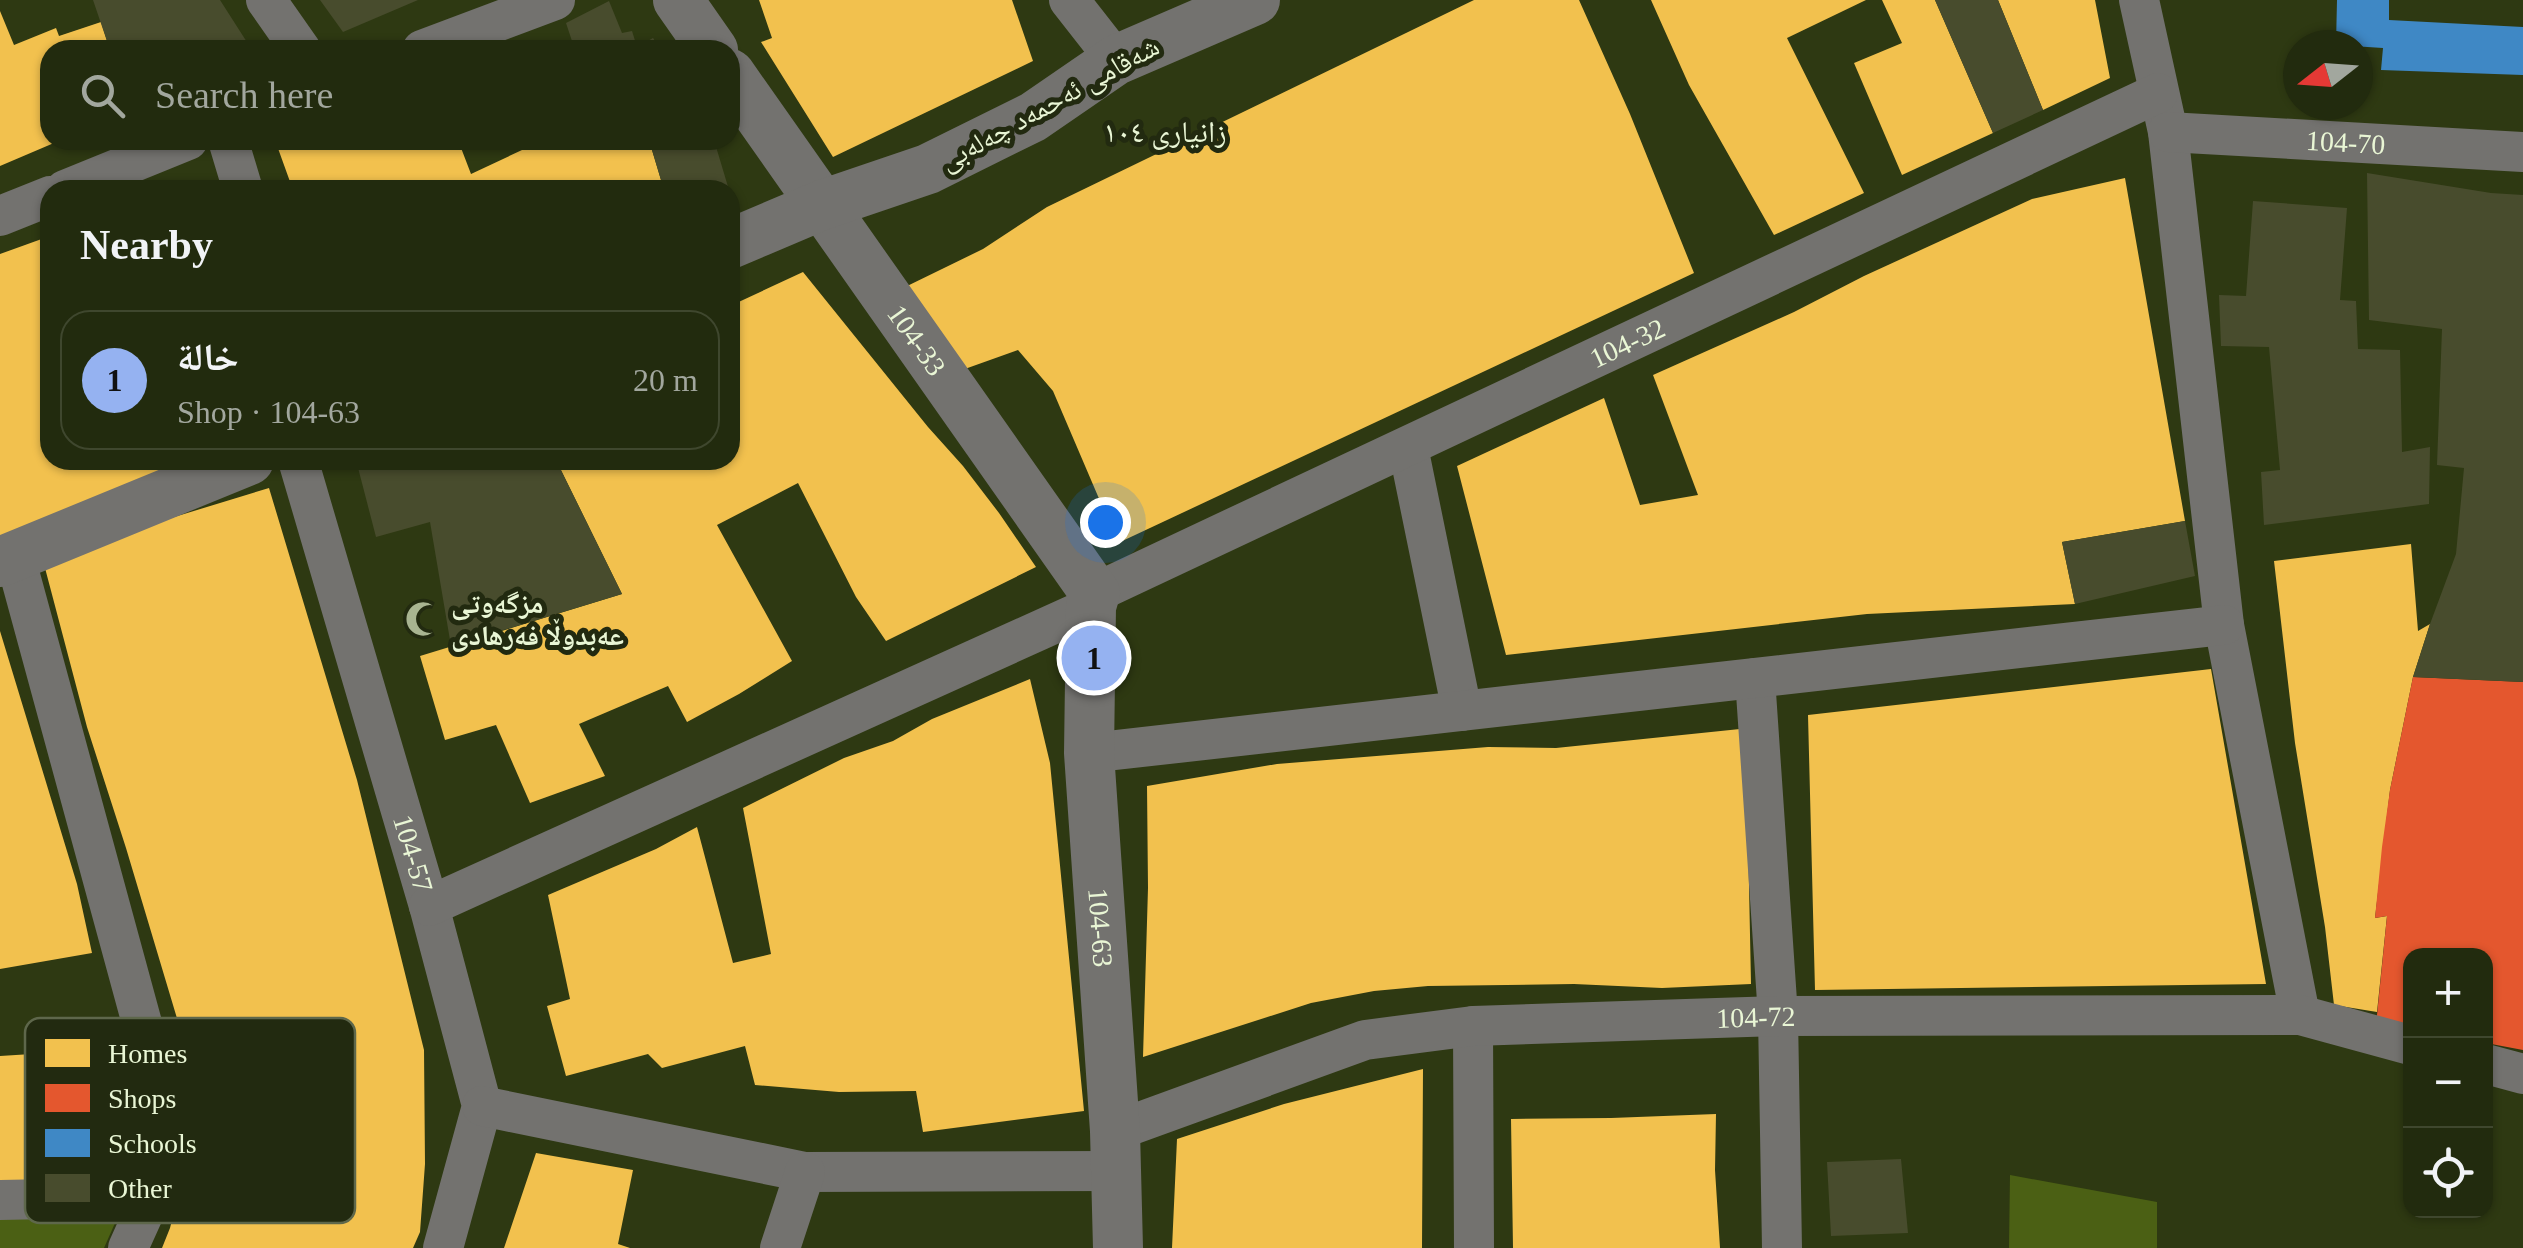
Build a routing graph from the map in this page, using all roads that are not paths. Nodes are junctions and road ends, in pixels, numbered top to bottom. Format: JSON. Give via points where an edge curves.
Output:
{"nodes":[{"id":1,"x":266,"y":0,"type":"edge"},
{"id":2,"x":555,"y":0,"type":"edge"},
{"id":3,"x":678,"y":0,"type":"edge"},
{"id":4,"x":1068,"y":0,"type":"edge"},
{"id":5,"x":1255,"y":0,"type":"edge"},
{"id":6,"x":2139,"y":0,"type":"edge"},
{"id":7,"x":293,"y":40,"type":"edge"},
{"id":8,"x":449,"y":40,"type":"edge"},
{"id":9,"x":706,"y":40,"type":"edge"},
{"id":10,"x":1116,"y":60,"type":"junction"},
{"id":11,"x":740,"y":88,"type":"edge"},
{"id":12,"x":2158,"y":93,"type":"junction"},
{"id":13,"x":2168,"y":132,"type":"junction"},
{"id":14,"x":163,"y":150,"type":"edge"},
{"id":15,"x":231,"y":150,"type":"edge"},
{"id":16,"x":2523,"y":152,"type":"edge"},
{"id":17,"x":90,"y":180,"type":"edge"},
{"id":18,"x":240,"y":180,"type":"edge"},
{"id":19,"x":40,"y":200,"type":"edge"},
{"id":20,"x":822,"y":205,"type":"junction"},
{"id":21,"x":0,"y":216,"type":"edge"},
{"id":22,"x":740,"y":240,"type":"edge"},
{"id":23,"x":1408,"y":447,"type":"junction"},
{"id":24,"x":224,"y":470,"type":"edge"},
{"id":25,"x":301,"y":470,"type":"edge"},
{"id":26,"x":7,"y":559,"type":"edge"},
{"id":27,"x":1093,"y":600,"type":"junction"},
{"id":28,"x":2224,"y":625,"type":"junction"},
{"id":29,"x":1755,"y":678,"type":"junction"},
{"id":30,"x":1462,"y":711,"type":"junction"},
{"id":31,"x":1089,"y":753,"type":"junction"},
{"id":32,"x":429,"y":906,"type":"junction"},
{"id":33,"x":2300,"y":1015,"type":"junction"},
{"id":34,"x":1778,"y":1016,"type":"junction"},
{"id":35,"x":140,"y":1018,"type":"edge"},
{"id":36,"x":1473,"y":1026,"type":"junction"},
{"id":37,"x":2403,"y":1042,"type":"edge"},
{"id":38,"x":2493,"y":1066,"type":"edge"},
{"id":39,"x":2523,"y":1074,"type":"edge"},
{"id":40,"x":482,"y":1106,"type":"junction"},
{"id":41,"x":1115,"y":1151,"type":"junction"},
{"id":42,"x":805,"y":1172,"type":"junction"},
{"id":43,"x":0,"y":1200,"type":"edge"},
{"id":44,"x":25,"y":1200,"type":"edge"},
{"id":45,"x":140,"y":1223,"type":"edge"},
{"id":46,"x":128,"y":1248,"type":"edge"},
{"id":47,"x":443,"y":1248,"type":"edge"},
{"id":48,"x":780,"y":1248,"type":"edge"},
{"id":49,"x":807,"y":1248,"type":"edge"},
{"id":50,"x":1118,"y":1248,"type":"edge"},
{"id":51,"x":1474,"y":1248,"type":"edge"},
{"id":52,"x":1782,"y":1248,"type":"edge"}],
"edges":[{"from":1,"to":7,"type":"street"},
{"from":2,"to":8,"type":"street"},
{"from":3,"to":9,"type":"street"},
{"from":4,"to":10,"type":"street"},
{"from":5,"to":10,"type":"street","name":"شەقامی ئەحمەد چەلەبی"},
{"from":6,"to":12,"type":"street"},
{"from":10,"to":20,"type":"street","name":"شەقامی ئەحمەد چەلەبی","via":[[1033,117],[928,169]]},
{"from":11,"to":20,"type":"street","name":"104-33"},
{"from":12,"to":13,"type":"street"},
{"from":12,"to":23,"type":"street","name":"104-32"},
{"from":13,"to":16,"type":"street","name":"104-70"},
{"from":13,"to":28,"type":"street"},
{"from":14,"to":17,"type":"street"},
{"from":15,"to":18,"type":"street"},
{"from":19,"to":21,"type":"street"},
{"from":20,"to":22,"type":"street","name":"شەقامی ئەحمەد چەلەبی"},
{"from":20,"to":27,"type":"street","name":"104-33"},
{"from":23,"to":27,"type":"street","name":"104-32"},
{"from":23,"to":30,"type":"street"},
{"from":24,"to":26,"type":"street"},
{"from":25,"to":32,"type":"street","name":"104-57"},
{"from":26,"to":35,"type":"street"},
{"from":27,"to":31,"type":"street","name":"104-63"},
{"from":27,"to":32,"type":"street","name":"104-32"},
{"from":28,"to":29,"type":"street"},
{"from":28,"to":33,"type":"street"},
{"from":29,"to":30,"type":"street"},
{"from":29,"to":34,"type":"street"},
{"from":30,"to":31,"type":"street"},
{"from":31,"to":41,"type":"street","name":"104-63"},
{"from":32,"to":40,"type":"street","name":"104-57"},
{"from":33,"to":34,"type":"street","name":"104-72"},
{"from":33,"to":37,"type":"street","name":"104-72"},
{"from":34,"to":36,"type":"street","name":"104-72"},
{"from":34,"to":52,"type":"street"},
{"from":36,"to":41,"type":"street","name":"104-72","via":[[1364,1040]]},
{"from":36,"to":51,"type":"street"},
{"from":38,"to":39,"type":"street"},
{"from":40,"to":42,"type":"street"},
{"from":40,"to":47,"type":"street"},
{"from":41,"to":42,"type":"street"},
{"from":41,"to":50,"type":"street","name":"104-63"},
{"from":42,"to":48,"type":"street"},
{"from":42,"to":49,"type":"street"},
{"from":43,"to":44,"type":"street"},
{"from":45,"to":46,"type":"street"}]}
